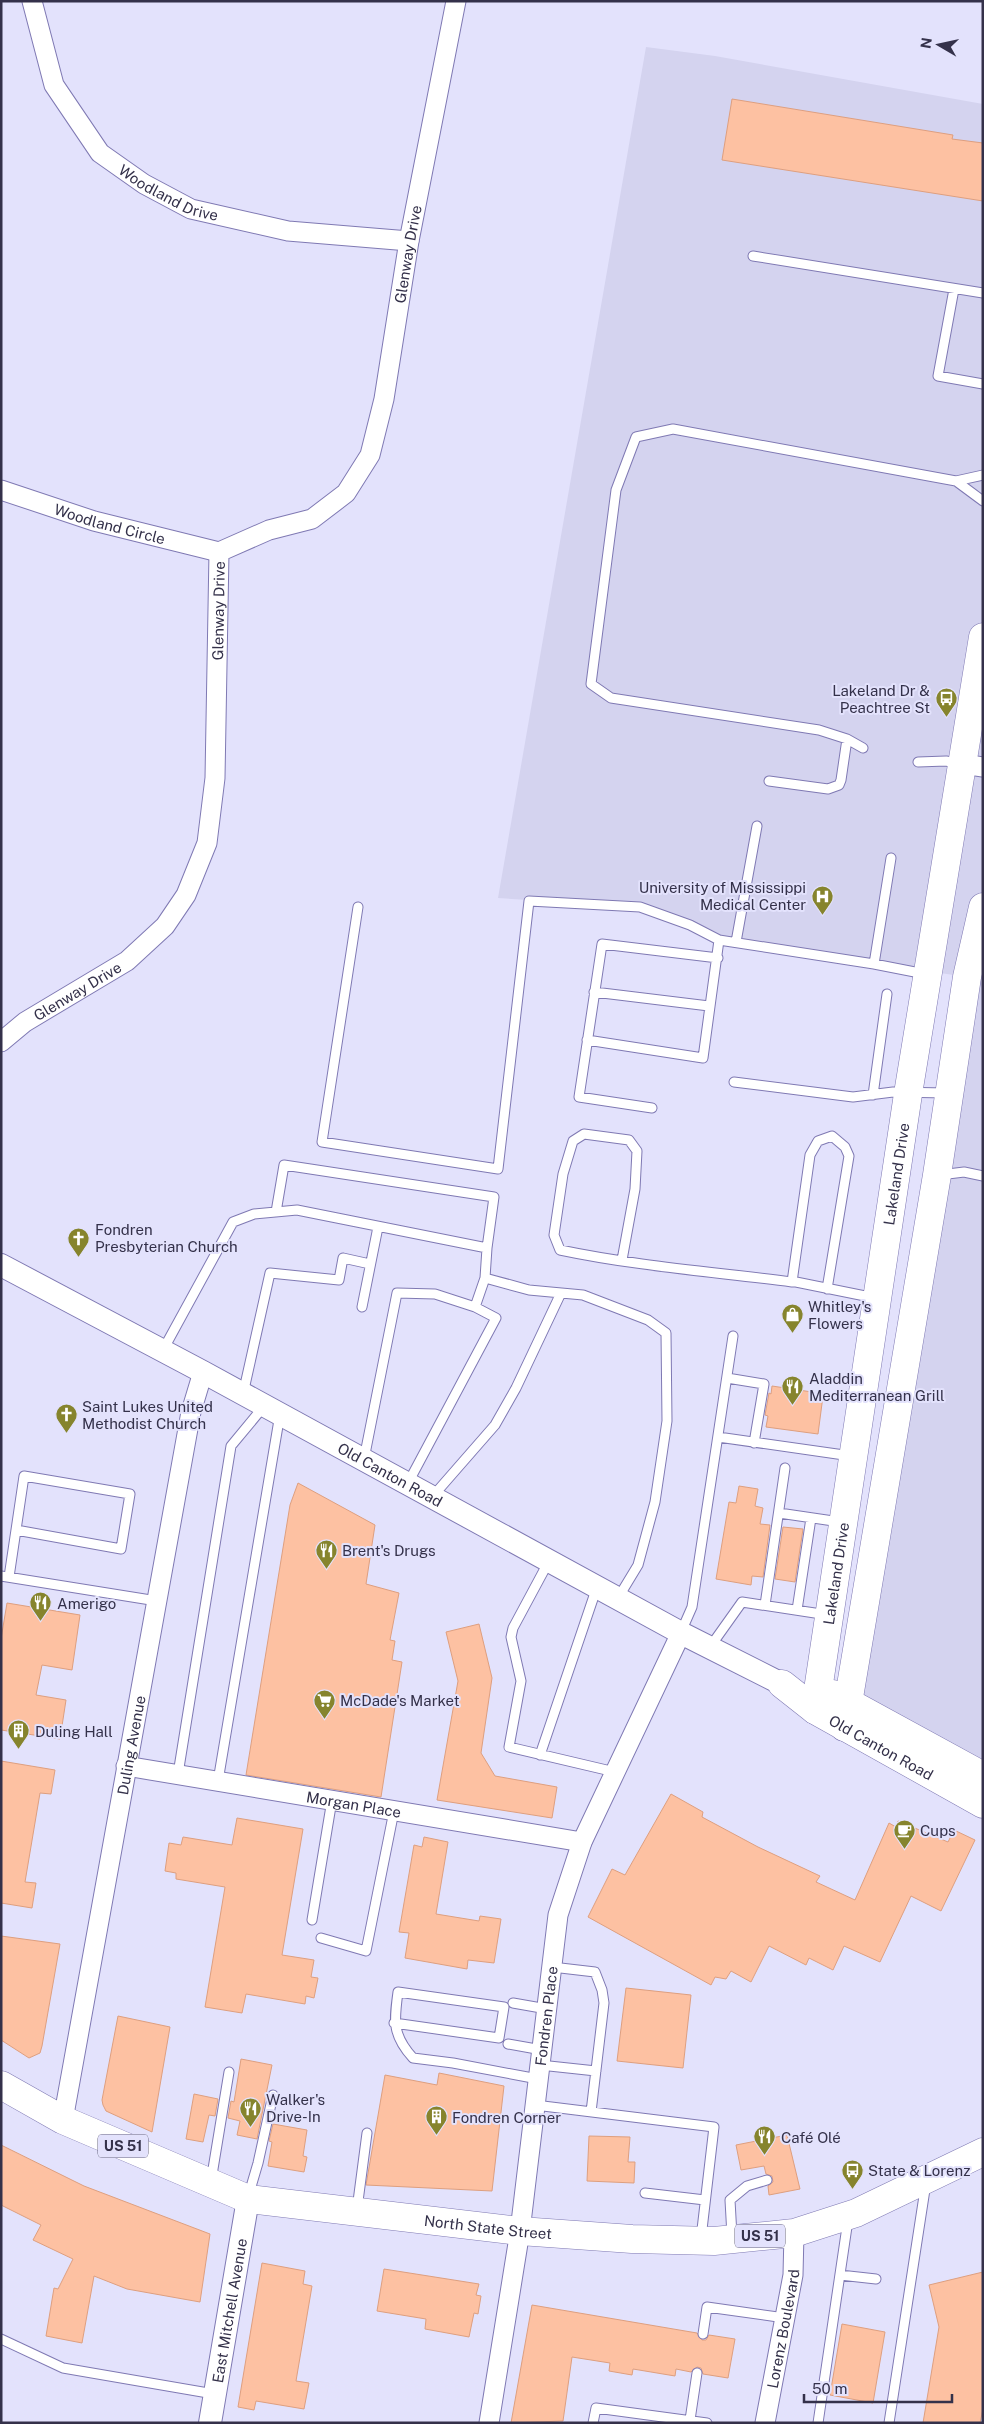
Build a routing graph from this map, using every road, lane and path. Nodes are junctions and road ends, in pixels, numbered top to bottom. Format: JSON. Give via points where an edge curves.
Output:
{"nodes":[{"id":1,"x":32,"y":1,"type":"edge"},
{"id":2,"x":456,"y":1,"type":"edge"},
{"id":3,"x":410,"y":241,"type":"junction"},
{"id":4,"x":753,"y":256,"type":"dead end"},
{"id":5,"x":954,"y":289,"type":"junction"},
{"id":6,"x":983,"y":293,"type":"edge"},
{"id":7,"x":983,"y":384,"type":"edge"},
{"id":8,"x":983,"y":476,"type":"edge"},
{"id":9,"x":956,"y":481,"type":"junction"},
{"id":10,"x":1,"y":490,"type":"edge"},
{"id":11,"x":983,"y":501,"type":"edge"},
{"id":12,"x":219,"y":552,"type":"junction"},
{"id":13,"x":983,"y":637,"type":"edge"},
{"id":14,"x":847,"y":739,"type":"junction"},
{"id":15,"x":863,"y":748,"type":"dead end"},
{"id":16,"x":918,"y":762,"type":"dead end"},
{"id":17,"x":973,"y":766,"type":"edge"},
{"id":18,"x":769,"y":780,"type":"dead end"},
{"id":19,"x":757,"y":826,"type":"dead end"},
{"id":20,"x":891,"y":858,"type":"dead end"},
{"id":21,"x":358,"y":907,"type":"dead end"},
{"id":22,"x":983,"y":907,"type":"edge"},
{"id":23,"x":719,"y":940,"type":"junction"},
{"id":24,"x":736,"y":942,"type":"junction"},
{"id":25,"x":718,"y":958,"type":"junction"},
{"id":26,"x":874,"y":964,"type":"junction"},
{"id":27,"x":928,"y":974,"type":"junction"},
{"id":28,"x":594,"y":992,"type":"junction"},
{"id":29,"x":887,"y":994,"type":"dead end"},
{"id":30,"x":709,"y":1006,"type":"junction"},
{"id":31,"x":587,"y":1040,"type":"junction"},
{"id":32,"x":1,"y":1042,"type":"edge"},
{"id":33,"x":734,"y":1082,"type":"dead end"},
{"id":34,"x":949,"y":1093,"type":"junction"},
{"id":35,"x":908,"y":1094,"type":"junction"},
{"id":36,"x":872,"y":1095,"type":"junction"},
{"id":37,"x":652,"y":1108,"type":"dead end"},
{"id":38,"x":937,"y":1175,"type":"junction"},
{"id":39,"x":983,"y":1176,"type":"edge"},
{"id":40,"x":276,"y":1212,"type":"junction"},
{"id":41,"x":378,"y":1227,"type":"junction"},
{"id":42,"x":487,"y":1248,"type":"junction"},
{"id":43,"x":622,"y":1260,"type":"junction"},
{"id":44,"x":370,"y":1264,"type":"junction"},
{"id":45,"x":1,"y":1265,"type":"edge"},
{"id":46,"x":485,"y":1278,"type":"junction"},
{"id":47,"x":792,"y":1282,"type":"junction"},
{"id":48,"x":827,"y":1289,"type":"junction"},
{"id":49,"x":562,"y":1293,"type":"junction"},
{"id":50,"x":877,"y":1299,"type":"junction"},
{"id":51,"x":362,"y":1307,"type":"dead end"},
{"id":52,"x":476,"y":1307,"type":"junction"},
{"id":53,"x":733,"y":1336,"type":"dead end"},
{"id":54,"x":163,"y":1350,"type":"junction"},
{"id":55,"x":203,"y":1372,"type":"junction"},
{"id":56,"x":727,"y":1378,"type":"junction"},
{"id":57,"x":243,"y":1394,"type":"junction"},
{"id":58,"x":272,"y":1409,"type":"junction"},
{"id":59,"x":718,"y":1437,"type":"junction"},
{"id":60,"x":754,"y":1443,"type":"junction"},
{"id":61,"x":855,"y":1457,"type":"junction"},
{"id":62,"x":364,"y":1459,"type":"junction"},
{"id":63,"x":785,"y":1468,"type":"dead end"},
{"id":64,"x":408,"y":1483,"type":"junction"},
{"id":65,"x":432,"y":1497,"type":"junction"},
{"id":66,"x":779,"y":1512,"type":"junction"},
{"id":67,"x":811,"y":1518,"type":"junction"},
{"id":68,"x":844,"y":1523,"type":"junction"},
{"id":69,"x":16,"y":1530,"type":"junction"},
{"id":70,"x":550,"y":1561,"type":"junction"},
{"id":71,"x":5,"y":1576,"type":"edge"},
{"id":72,"x":597,"y":1587,"type":"junction"},
{"id":73,"x":618,"y":1598,"type":"junction"},
{"id":74,"x":157,"y":1601,"type":"junction"},
{"id":75,"x":765,"y":1605,"type":"junction"},
{"id":76,"x":797,"y":1610,"type":"junction"},
{"id":77,"x":831,"y":1616,"type":"junction"},
{"id":78,"x":681,"y":1633,"type":"junction"},
{"id":79,"x":710,"y":1648,"type":"junction"},
{"id":80,"x":782,"y":1684,"type":"joint"},
{"id":81,"x":817,"y":1699,"type":"junction"},
{"id":82,"x":846,"y":1715,"type":"junction"},
{"id":83,"x":540,"y":1755,"type":"junction"},
{"id":84,"x":126,"y":1766,"type":"junction"},
{"id":85,"x":615,"y":1772,"type":"junction"},
{"id":86,"x":178,"y":1774,"type":"junction"},
{"id":87,"x":983,"y":1776,"type":"edge"},
{"id":88,"x":218,"y":1781,"type":"junction"},
{"id":89,"x":332,"y":1800,"type":"junction"},
{"id":90,"x":983,"y":1804,"type":"edge"},
{"id":91,"x":394,"y":1811,"type":"junction"},
{"id":92,"x":582,"y":1842,"type":"junction"},
{"id":93,"x":312,"y":1920,"type":"dead end"},
{"id":94,"x":321,"y":1938,"type":"dead end"},
{"id":95,"x":552,"y":1967,"type":"junction"},
{"id":96,"x":513,"y":2003,"type":"dead end"},
{"id":97,"x":547,"y":2009,"type":"junction"},
{"id":98,"x":394,"y":2023,"type":"junction"},
{"id":99,"x":508,"y":2044,"type":"dead end"},
{"id":100,"x":540,"y":2065,"type":"junction"},
{"id":101,"x":596,"y":2071,"type":"junction"},
{"id":102,"x":229,"y":2072,"type":"dead end"},
{"id":103,"x":1,"y":2085,"type":"edge"},
{"id":104,"x":273,"y":2095,"type":"dead end"},
{"id":105,"x":535,"y":2106,"type":"junction"},
{"id":106,"x":591,"y":2112,"type":"junction"},
{"id":107,"x":63,"y":2120,"type":"junction"},
{"id":108,"x":367,"y":2133,"type":"dead end"},
{"id":109,"x":983,"y":2152,"type":"edge"},
{"id":110,"x":927,"y":2179,"type":"junction"},
{"id":111,"x":767,"y":2180,"type":"dead end"},
{"id":112,"x":211,"y":2184,"type":"junction"},
{"id":113,"x":645,"y":2193,"type":"dead end"},
{"id":114,"x":248,"y":2200,"type":"junction"},
{"id":115,"x":705,"y":2200,"type":"junction"},
{"id":116,"x":356,"y":2212,"type":"junction"},
{"id":117,"x":848,"y":2215,"type":"junction"},
{"id":118,"x":520,"y":2231,"type":"junction"},
{"id":119,"x":794,"y":2233,"type":"junction"},
{"id":120,"x":732,"y":2239,"type":"junction"},
{"id":121,"x":701,"y":2240,"type":"junction"},
{"id":122,"x":840,"y":2275,"type":"junction"},
{"id":123,"x":876,"y":2279,"type":"dead end"},
{"id":124,"x":785,"y":2318,"type":"junction"},
{"id":125,"x":703,"y":2334,"type":"dead end"},
{"id":126,"x":1,"y":2339,"type":"edge"},
{"id":127,"x":697,"y":2373,"type":"dead end"},
{"id":128,"x":215,"y":2394,"type":"junction"},
{"id":129,"x":690,"y":2420,"type":"junction"},
{"id":130,"x":210,"y":2423,"type":"edge"},
{"id":131,"x":489,"y":2423,"type":"edge"},
{"id":132,"x":593,"y":2423,"type":"edge"},
{"id":133,"x":707,"y":2423,"type":"edge"},
{"id":134,"x":765,"y":2423,"type":"edge"},
{"id":135,"x":818,"y":2423,"type":"edge"},
{"id":136,"x":888,"y":2423,"type":"edge"}],
"edges":[{"from":1,"to":3,"type":"street","name":"Woodland Drive","via":[[54,85],[100,153],[144,184],[191,209],[288,231]]},
{"from":2,"to":3,"type":"street","name":"Glenway Drive"},
{"from":3,"to":12,"type":"street","name":"Glenway Drive","via":[[384,399],[370,455],[346,493],[312,519],[269,530]]},
{"from":4,"to":5,"type":"lane"},
{"from":5,"to":6,"type":"lane"},
{"from":5,"to":7,"type":"lane","via":[[938,376]]},
{"from":8,"to":9,"type":"lane"},
{"from":9,"to":11,"type":"lane"},
{"from":9,"to":14,"type":"lane","via":[[674,429],[636,437],[616,490],[591,684],[611,698],[819,730]]},
{"from":10,"to":12,"type":"street","name":"Woodland Circle","via":[[94,521]]},
{"from":12,"to":32,"type":"street","name":"Glenway Drive","via":[[215,778],[207,843],[186,895],[165,926],[127,961],[25,1022]]},
{"from":13,"to":17,"type":"main road","name":"Lakeland Drive"},
{"from":14,"to":15,"type":"lane"},
{"from":14,"to":18,"type":"lane","via":[[841,780],[834,788]]},
{"from":16,"to":17,"type":"lane","via":[[946,761]]},
{"from":17,"to":27,"type":"main road","name":"Lakeland Drive"},
{"from":19,"to":24,"type":"lane"},
{"from":20,"to":26,"type":"lane"},
{"from":21,"to":23,"type":"lane","via":[[322,1142],[498,1169],[529,901],[640,908],[690,925]]},
{"from":22,"to":34,"type":"main road","via":[[967,977]]},
{"from":23,"to":24,"type":"lane"},
{"from":23,"to":25,"type":"lane"},
{"from":24,"to":26,"type":"lane"},
{"from":25,"to":28,"type":"lane","via":[[602,944]]},
{"from":25,"to":30,"type":"lane"},
{"from":26,"to":27,"type":"lane"},
{"from":27,"to":35,"type":"main road","name":"Lakeland Drive"},
{"from":28,"to":30,"type":"lane"},
{"from":28,"to":31,"type":"lane"},
{"from":29,"to":36,"type":"lane"},
{"from":30,"to":31,"type":"lane","via":[[702,1058]]},
{"from":31,"to":37,"type":"lane","via":[[579,1098]]},
{"from":33,"to":36,"type":"lane","via":[[834,1096]]},
{"from":34,"to":35,"type":"lane"},
{"from":34,"to":38,"type":"main road"},
{"from":35,"to":36,"type":"lane"},
{"from":35,"to":50,"type":"main road","name":"Lakeland Drive"},
{"from":38,"to":39,"type":"lane","via":[[964,1172]]},
{"from":38,"to":82,"type":"main road"},
{"from":40,"to":41,"type":"lane","via":[[297,1210]]},
{"from":40,"to":42,"type":"lane","via":[[284,1165],[494,1197]]},
{"from":40,"to":54,"type":"lane","via":[[254,1214],[233,1222]]},
{"from":41,"to":42,"type":"lane"},
{"from":41,"to":44,"type":"lane"},
{"from":42,"to":46,"type":"lane"},
{"from":43,"to":43,"type":"lane","via":[[560,1250],[554,1235],[563,1174],[573,1141],[584,1134],[629,1140],[637,1151],[635,1189]]},
{"from":43,"to":47,"type":"lane"},
{"from":44,"to":51,"type":"lane"},
{"from":44,"to":57,"type":"lane","via":[[343,1258],[339,1280],[270,1272]]},
{"from":45,"to":54,"type":"street","name":"Old Canton Road"},
{"from":46,"to":49,"type":"lane","via":[[529,1290]]},
{"from":46,"to":52,"type":"lane"},
{"from":47,"to":48,"type":"lane"},
{"from":47,"to":48,"type":"lane","via":[[810,1155],[818,1141],[832,1136],[846,1146],[849,1156]]},
{"from":48,"to":50,"type":"lane"},
{"from":49,"to":65,"type":"lane","via":[[495,1425]]},
{"from":49,"to":73,"type":"lane","via":[[583,1295],[648,1320],[666,1333],[667,1421],[655,1502],[638,1565]]},
{"from":50,"to":61,"type":"main road","name":"Lakeland Drive"},
{"from":52,"to":62,"type":"lane","via":[[435,1294],[397,1293]]},
{"from":52,"to":64,"type":"lane","via":[[496,1318]]},
{"from":53,"to":56,"type":"lane"},
{"from":54,"to":55,"type":"street","name":"Old Canton Road"},
{"from":55,"to":57,"type":"street","name":"Old Canton Road"},
{"from":55,"to":74,"type":"street","name":"Duling Avenue","via":[[191,1412]]},
{"from":56,"to":59,"type":"lane"},
{"from":56,"to":60,"type":"lane","via":[[764,1384]]},
{"from":57,"to":58,"type":"street","name":"Old Canton Road"},
{"from":58,"to":62,"type":"street","name":"Old Canton Road"},
{"from":58,"to":86,"type":"lane","via":[[231,1446]]},
{"from":58,"to":88,"type":"lane"},
{"from":59,"to":60,"type":"lane"},
{"from":59,"to":78,"type":"lane","via":[[692,1607]]},
{"from":60,"to":61,"type":"lane"},
{"from":61,"to":68,"type":"main road","name":"Lakeland Drive"},
{"from":62,"to":64,"type":"street","name":"Old Canton Road"},
{"from":63,"to":66,"type":"lane"},
{"from":64,"to":65,"type":"street","name":"Old Canton Road"},
{"from":65,"to":70,"type":"street","name":"Old Canton Road"},
{"from":66,"to":67,"type":"lane"},
{"from":66,"to":75,"type":"lane","via":[[777,1544]]},
{"from":67,"to":68,"type":"lane"},
{"from":67,"to":76,"type":"lane","via":[[799,1576]]},
{"from":68,"to":77,"type":"main road","name":"Lakeland Drive"},
{"from":69,"to":69,"type":"lane","via":[[24,1476],[130,1494],[121,1548]]},
{"from":69,"to":71,"type":"lane"},
{"from":70,"to":72,"type":"street","name":"Old Canton Road"},
{"from":70,"to":83,"type":"lane","via":[[511,1637],[521,1681],[509,1748]]},
{"from":71,"to":74,"type":"lane"},
{"from":72,"to":73,"type":"street","name":"Old Canton Road"},
{"from":72,"to":83,"type":"lane"},
{"from":73,"to":78,"type":"street","name":"Old Canton Road"},
{"from":74,"to":84,"type":"street","name":"Duling Avenue"},
{"from":75,"to":76,"type":"lane"},
{"from":75,"to":79,"type":"lane","via":[[742,1602]]},
{"from":76,"to":77,"type":"lane"},
{"from":77,"to":81,"type":"main road","name":"Lakeland Drive"},
{"from":78,"to":79,"type":"street","name":"Old Canton Road"},
{"from":78,"to":85,"type":"street","name":"Fondren Place"},
{"from":79,"to":80,"type":"street","name":"Old Canton Road"},
{"from":80,"to":81,"type":"main road","name":"Old Canton Road"},
{"from":81,"to":82,"type":"main road","name":"Old Canton Road"},
{"from":82,"to":87,"type":"main road","name":"Old Canton Road"},
{"from":82,"to":90,"type":"main road","name":"Old Canton Road"},
{"from":83,"to":85,"type":"lane"},
{"from":84,"to":86,"type":"street","name":"Morgan Place"},
{"from":84,"to":107,"type":"street","name":"Duling Avenue"},
{"from":85,"to":92,"type":"street","name":"Fondren Place"},
{"from":86,"to":88,"type":"street","name":"Morgan Place"},
{"from":88,"to":89,"type":"street","name":"Morgan Place"},
{"from":89,"to":91,"type":"street","name":"Morgan Place"},
{"from":89,"to":93,"type":"lane"},
{"from":91,"to":92,"type":"street","name":"Morgan Place"},
{"from":91,"to":94,"type":"lane","via":[[366,1951]]},
{"from":92,"to":95,"type":"street","name":"Fondren Place","via":[[558,1915]]},
{"from":95,"to":97,"type":"street","name":"Fondren Place"},
{"from":95,"to":101,"type":"lane","via":[[595,1972],[604,2003]]},
{"from":96,"to":97,"type":"lane"},
{"from":97,"to":100,"type":"street","name":"Fondren Place"},
{"from":98,"to":98,"type":"lane","via":[[499,2038],[504,2007],[398,1992]]},
{"from":98,"to":100,"type":"lane","via":[[401,2045],[413,2058],[453,2063]]},
{"from":99,"to":100,"type":"lane"},
{"from":100,"to":101,"type":"lane"},
{"from":100,"to":105,"type":"street","name":"Fondren Place"},
{"from":101,"to":106,"type":"lane"},
{"from":102,"to":112,"type":"lane"},
{"from":103,"to":107,"type":"main road","name":"North State Street","number":"US 51"},
{"from":104,"to":114,"type":"lane"},
{"from":105,"to":106,"type":"lane"},
{"from":105,"to":118,"type":"street","name":"Fondren Place"},
{"from":106,"to":115,"type":"lane","via":[[714,2127]]},
{"from":107,"to":112,"type":"main road","name":"North State Street","number":"US 51"},
{"from":108,"to":116,"type":"lane"},
{"from":109,"to":110,"type":"main road","name":"North State Street","number":"US 51"},
{"from":110,"to":117,"type":"main road","name":"North State Street","number":"US 51"},
{"from":110,"to":136,"type":"lane"},
{"from":111,"to":120,"type":"lane","via":[[747,2186],[730,2200]]},
{"from":112,"to":114,"type":"main road","name":"North State Street","number":"US 51"},
{"from":113,"to":115,"type":"lane"},
{"from":114,"to":116,"type":"main road","name":"North State Street","number":"US 51"},
{"from":114,"to":128,"type":"street","name":"East Mitchell Avenue"},
{"from":115,"to":121,"type":"lane"},
{"from":116,"to":118,"type":"main road","name":"North State Street","number":"US 51"},
{"from":117,"to":119,"type":"main road","name":"North State Street","number":"US 51"},
{"from":117,"to":122,"type":"lane"},
{"from":118,"to":121,"type":"main road","name":"North State Street","number":"US 51","via":[[632,2240]]},
{"from":118,"to":131,"type":"street","name":"Fondren Place"},
{"from":119,"to":120,"type":"main road","name":"North State Street","number":"US 51"},
{"from":119,"to":124,"type":"street","name":"Lorenz Boulevard","via":[[793,2276]]},
{"from":120,"to":121,"type":"main road","name":"North State Street","number":"US 51"},
{"from":122,"to":123,"type":"lane"},
{"from":122,"to":135,"type":"lane"},
{"from":124,"to":125,"type":"lane","via":[[707,2307]]},
{"from":124,"to":134,"type":"street","name":"Lorenz Boulevard"},
{"from":126,"to":128,"type":"lane","via":[[63,2368]]},
{"from":127,"to":129,"type":"lane"},
{"from":128,"to":130,"type":"street","name":"East Mitchell Avenue"},
{"from":129,"to":132,"type":"lane","via":[[596,2408]]},
{"from":129,"to":133,"type":"lane"}]}
